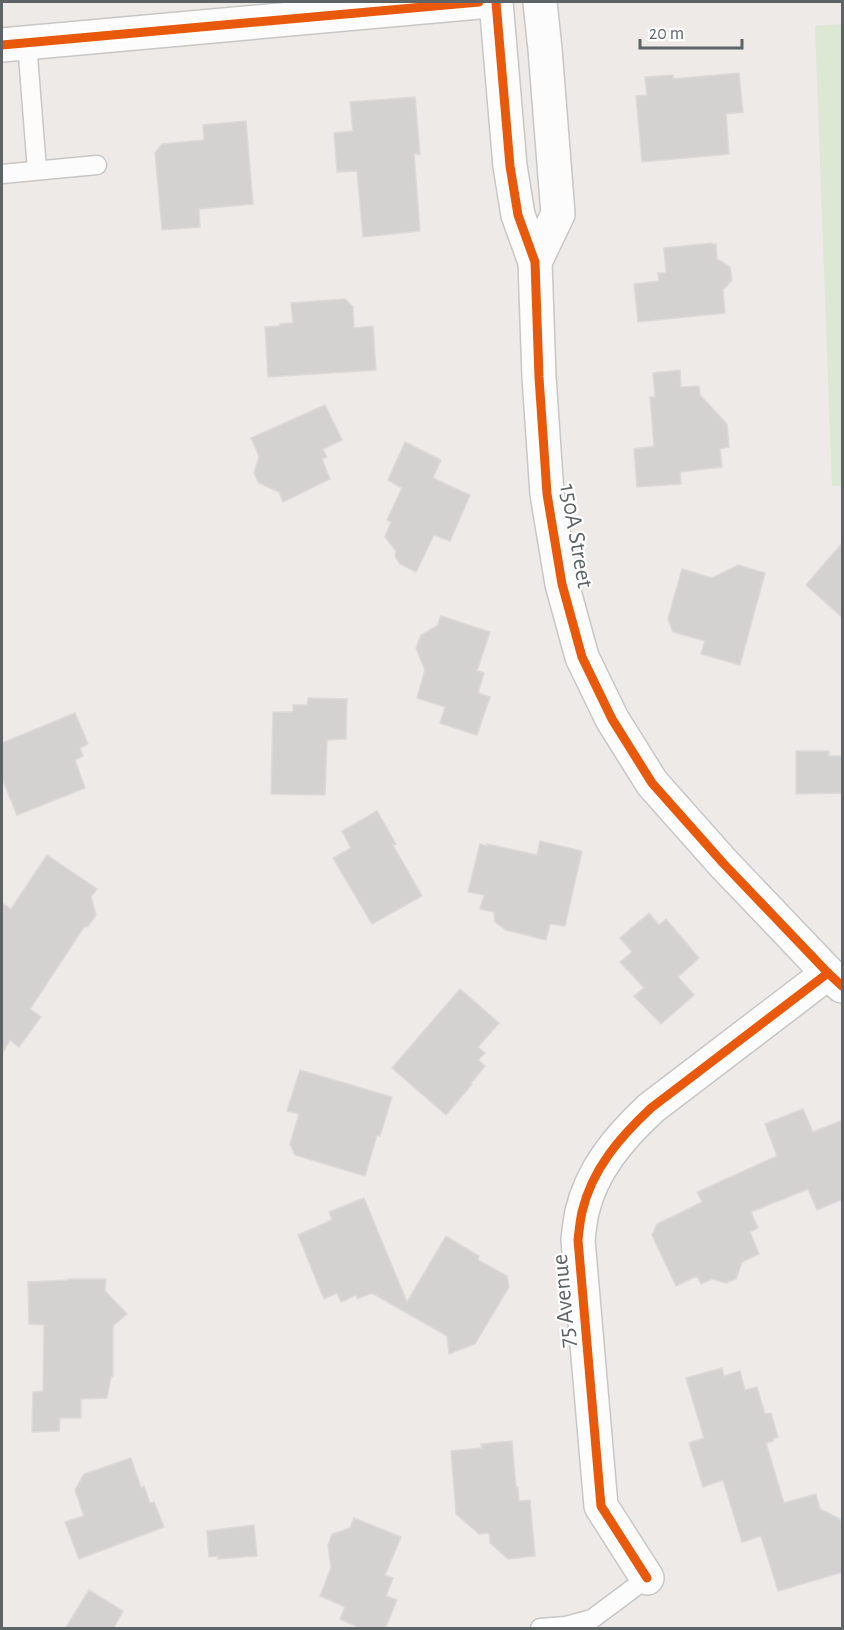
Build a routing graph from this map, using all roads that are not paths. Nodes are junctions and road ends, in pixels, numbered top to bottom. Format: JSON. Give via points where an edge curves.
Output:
{"nodes":[{"id":1,"x":479,"y":2,"type":"edge"},
{"id":2,"x":496,"y":2,"type":"edge"},
{"id":3,"x":540,"y":2,"type":"edge"},
{"id":4,"x":14,"y":44,"type":"edge"},
{"id":5,"x":97,"y":165,"type":"dead end"},
{"id":6,"x":37,"y":171,"type":"junction"},
{"id":7,"x":2,"y":174,"type":"edge"},
{"id":8,"x":535,"y":262,"type":"junction"},
{"id":9,"x":835,"y":979,"type":"edge"},
{"id":10,"x":648,"y":1578,"type":"joint"},
{"id":11,"x":540,"y":1629,"type":"edge"}],
"edges":[{"from":1,"to":4,"type":"street"},
{"from":2,"to":8,"type":"street","name":"150A Street","via":[[513,186],[518,215]]},
{"from":3,"to":8,"type":"street","name":"150A Street","via":[[558,214]]},
{"from":4,"to":6,"type":"lane"},
{"from":5,"to":6,"type":"lane"},
{"from":6,"to":7,"type":"lane"},
{"from":8,"to":9,"type":"street","name":"150A Street","via":[[547,494],[562,584],[582,657],[612,719],[652,783]]},
{"from":9,"to":10,"type":"street","name":"75 Avenue","via":[[651,1108],[607,1156],[582,1212],[578,1240],[601,1506]]},
{"from":10,"to":11,"type":"lane","via":[[592,1619]]}]}
